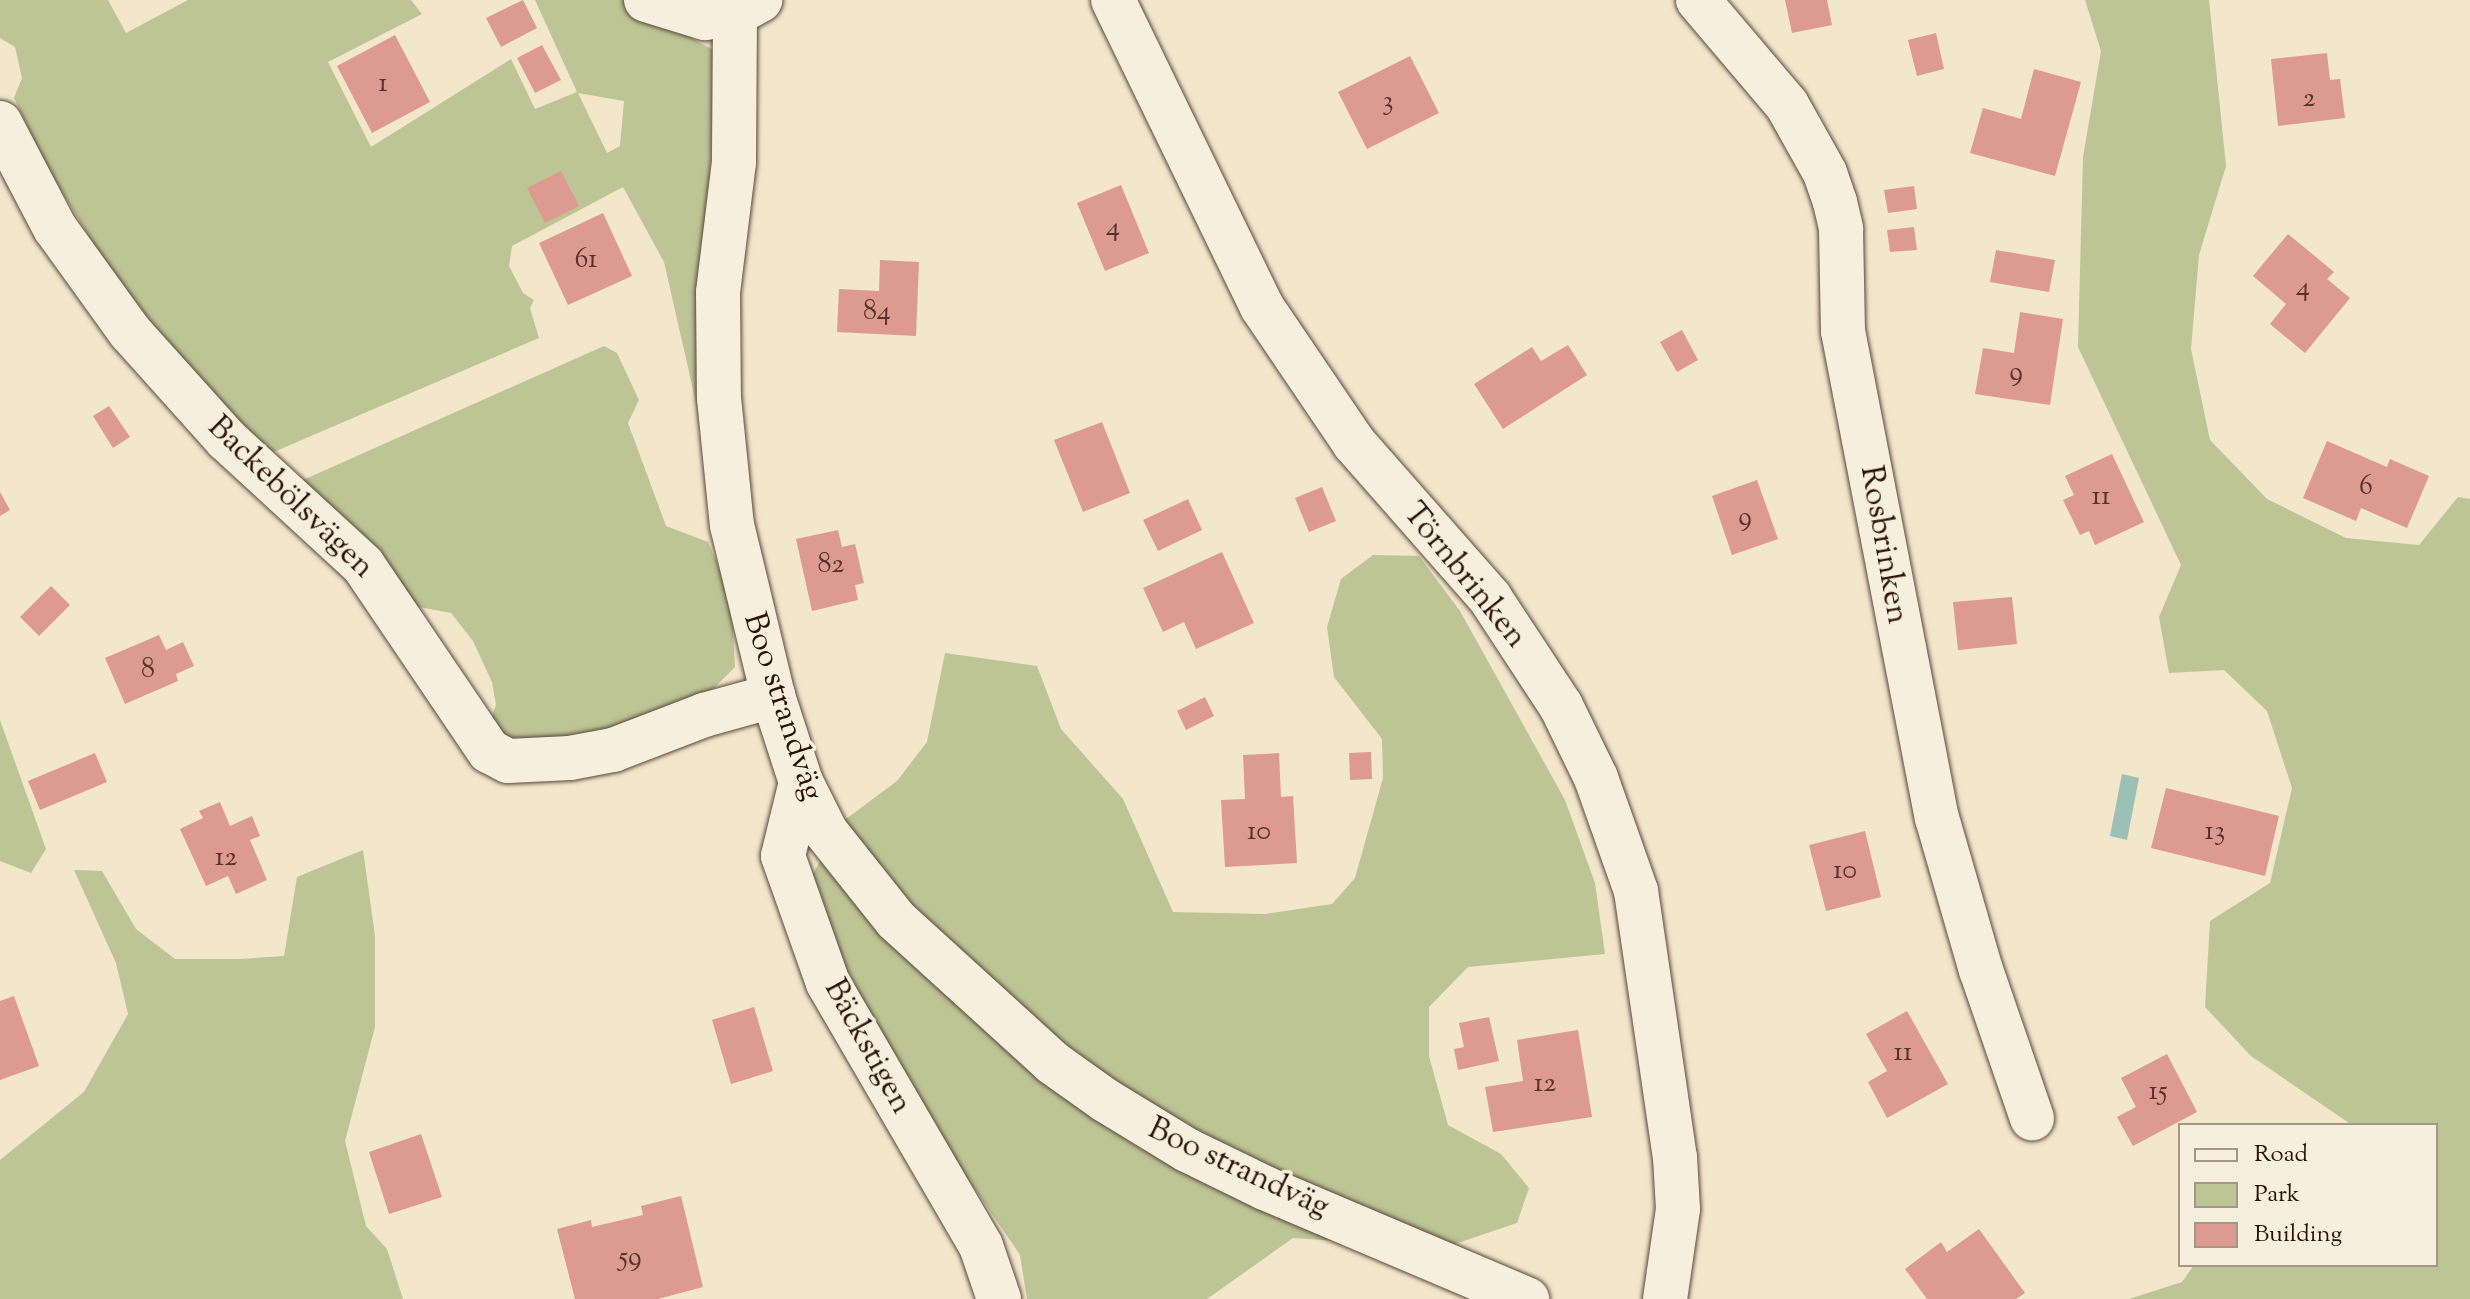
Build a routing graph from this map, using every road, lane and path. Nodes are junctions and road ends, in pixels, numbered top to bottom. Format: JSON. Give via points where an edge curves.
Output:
{"nodes":[{"id":1,"x":646,"y":0,"type":"edge"},
{"id":2,"x":1113,"y":0,"type":"edge"},
{"id":3,"x":1698,"y":0,"type":"edge"},
{"id":4,"x":747,"y":7,"type":"edge"},
{"id":5,"x":0,"y":123,"type":"edge"},
{"id":6,"x":773,"y":696,"type":"junction"},
{"id":7,"x":801,"y":782,"type":"junction"},
{"id":8,"x":2032,"y":1118,"type":"dead end"},
{"id":9,"x":999,"y":1299,"type":"edge"},
{"id":10,"x":1527,"y":1299,"type":"edge"},
{"id":11,"x":1665,"y":1299,"type":"edge"}],
"edges":[{"from":1,"to":4,"type":"street","via":[[694,17]]},
{"from":2,"to":11,"type":"street","name":"Törnbrinken","via":[[1262,307],[1354,443],[1505,619],[1561,706],[1596,778],[1636,891],[1675,1157],[1678,1209]]},
{"from":3,"to":8,"type":"street","name":"Rosbrinken","via":[[1787,105],[1835,202],[1841,229],[1843,331],[1937,818]]},
{"from":4,"to":6,"type":"street","name":"Boo strandväg","via":[[718,293],[719,398],[732,525]]},
{"from":5,"to":6,"type":"street","name":"Backebölsvägen","via":[[55,228],[130,332],[226,439],[363,565],[489,751],[508,761],[613,750],[704,715]]},
{"from":6,"to":7,"type":"street","name":"Boo strandväg"},
{"from":7,"to":9,"type":"street","name":"Bäckstigen","via":[[783,856],[828,983],[981,1246]]},
{"from":7,"to":10,"type":"street","name":"Boo strandväg","via":[[849,867],[896,920],[1053,1063],[1187,1150]]}]}
